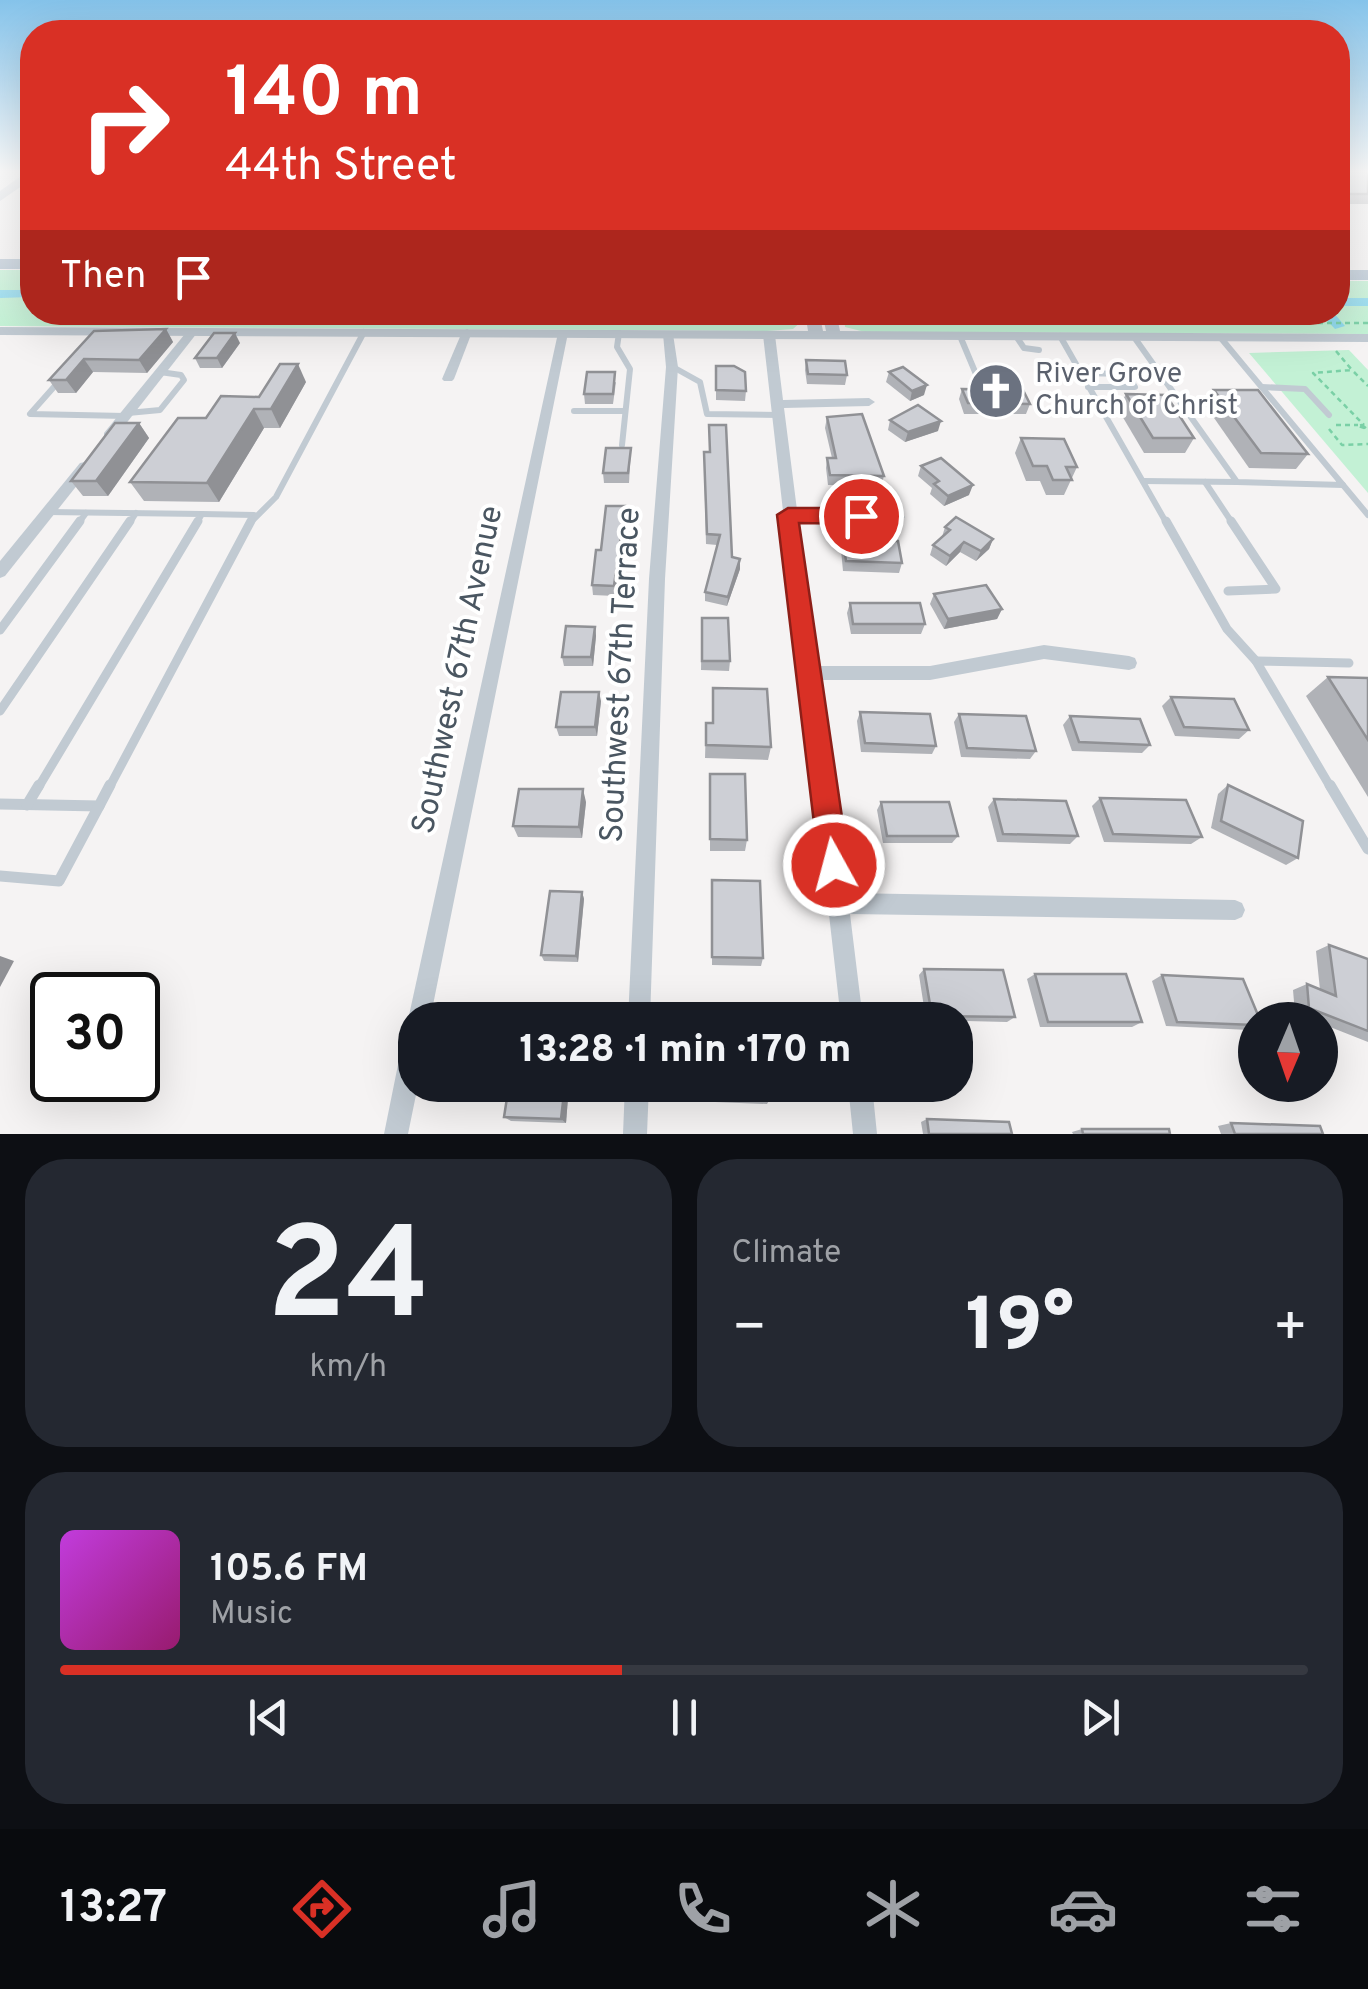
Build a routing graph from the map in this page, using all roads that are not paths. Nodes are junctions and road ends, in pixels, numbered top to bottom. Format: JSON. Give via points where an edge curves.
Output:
{"nodes":[{"id":1,"x":806,"y":325,"type":"edge"},
{"id":2,"x":852,"y":325,"type":"edge"},
{"id":3,"x":195,"y":327,"type":"junction"},
{"id":4,"x":0,"y":331,"type":"edge"},
{"id":5,"x":104,"y":331,"type":"junction"},
{"id":6,"x":364,"y":332,"type":"junction"},
{"id":7,"x":467,"y":332,"type":"junction"},
{"id":8,"x":563,"y":333,"type":"junction"},
{"id":9,"x":619,"y":333,"type":"junction"},
{"id":10,"x":668,"y":334,"type":"junction"},
{"id":11,"x":768,"y":335,"type":"junction"},
{"id":12,"x":960,"y":336,"type":"junction"},
{"id":13,"x":1016,"y":336,"type":"junction"},
{"id":14,"x":1060,"y":336,"type":"junction"},
{"id":15,"x":1134,"y":337,"type":"junction"},
{"id":16,"x":1220,"y":337,"type":"junction"},
{"id":17,"x":1368,"y":338,"type":"edge"},
{"id":18,"x":91,"y":346,"type":"edge"},
{"id":19,"x":1039,"y":350,"type":"dead end"},
{"id":20,"x":672,"y":367,"type":"junction"},
{"id":21,"x":160,"y":372,"type":"junction"},
{"id":22,"x":1080,"y":373,"type":"junction"},
{"id":23,"x":66,"y":374,"type":"edge"},
{"id":24,"x":448,"y":379,"type":"dead end"},
{"id":25,"x":981,"y":386,"type":"edge"},
{"id":26,"x":1088,"y":387,"type":"junction"},
{"id":27,"x":1262,"y":387,"type":"junction"},
{"id":28,"x":869,"y":402,"type":"dead end"},
{"id":29,"x":779,"y":410,"type":"junction"},
{"id":30,"x":574,"y":411,"type":"dead end"},
{"id":31,"x":625,"y":411,"type":"junction"},
{"id":32,"x":127,"y":414,"type":"junction"},
{"id":33,"x":1329,"y":415,"type":"dead end"},
{"id":34,"x":103,"y":444,"type":"edge"},
{"id":35,"x":622,"y":445,"type":"edge"},
{"id":36,"x":92,"y":457,"type":"edge"},
{"id":37,"x":1143,"y":481,"type":"junction"},
{"id":38,"x":1205,"y":482,"type":"junction"},
{"id":39,"x":1237,"y":482,"type":"junction"},
{"id":40,"x":1342,"y":485,"type":"junction"},
{"id":41,"x":48,"y":512,"type":"junction"},
{"id":42,"x":86,"y":513,"type":"junction"},
{"id":43,"x":136,"y":513,"type":"junction"},
{"id":44,"x":202,"y":514,"type":"junction"},
{"id":45,"x":254,"y":514,"type":"junction"},
{"id":46,"x":788,"y":515,"type":"junction"},
{"id":47,"x":1368,"y":515,"type":"edge"},
{"id":48,"x":898,"y":516,"type":"dead end"},
{"id":49,"x":0,"y":572,"type":"edge"},
{"id":50,"x":1228,"y":591,"type":"dead end"},
{"id":51,"x":0,"y":630,"type":"edge"},
{"id":52,"x":1256,"y":661,"type":"junction"},
{"id":53,"x":1129,"y":662,"type":"dead end"},
{"id":54,"x":1349,"y":663,"type":"dead end"},
{"id":55,"x":810,"y":673,"type":"junction"},
{"id":56,"x":0,"y":711,"type":"edge"},
{"id":57,"x":0,"y":804,"type":"edge"},
{"id":58,"x":27,"y":805,"type":"junction"},
{"id":59,"x":99,"y":806,"type":"junction"},
{"id":60,"x":1368,"y":849,"type":"edge"},
{"id":61,"x":0,"y":876,"type":"edge"},
{"id":62,"x":839,"y":903,"type":"junction"},
{"id":63,"x":1236,"y":910,"type":"dead end"},
{"id":64,"x":423,"y":1002,"type":"edge"},
{"id":65,"x":641,"y":1002,"type":"edge"},
{"id":66,"x":850,"y":1002,"type":"edge"},
{"id":67,"x":402,"y":1102,"type":"edge"},
{"id":68,"x":636,"y":1102,"type":"edge"},
{"id":69,"x":862,"y":1102,"type":"edge"},
{"id":70,"x":396,"y":1134,"type":"edge"},
{"id":71,"x":635,"y":1134,"type":"edge"},
{"id":72,"x":866,"y":1134,"type":"edge"}],
"edges":[{"from":1,"to":11,"type":"street"},
{"from":2,"to":12,"type":"street"},
{"from":3,"to":5,"type":"street"},
{"from":3,"to":6,"type":"street"},
{"from":3,"to":21,"type":"street"},
{"from":4,"to":5,"type":"street"},
{"from":5,"to":18,"type":"lane"},
{"from":6,"to":7,"type":"street"},
{"from":6,"to":45,"type":"lane","via":[[276,497]]},
{"from":7,"to":8,"type":"street"},
{"from":7,"to":24,"type":"street"},
{"from":8,"to":9,"type":"street"},
{"from":8,"to":64,"type":"street","name":"Southwest 67th Avenue"},
{"from":9,"to":10,"type":"street"},
{"from":9,"to":31,"type":"lane","via":[[617,347],[630,369]]},
{"from":10,"to":11,"type":"street"},
{"from":10,"to":20,"type":"street","name":"Southwest 67th Terrace"},
{"from":11,"to":29,"type":"street"},
{"from":12,"to":13,"type":"street"},
{"from":12,"to":25,"type":"lane"},
{"from":13,"to":14,"type":"street"},
{"from":13,"to":19,"type":"lane","via":[[1024,348]]},
{"from":14,"to":15,"type":"street"},
{"from":14,"to":22,"type":"lane"},
{"from":15,"to":16,"type":"street"},
{"from":15,"to":39,"type":"lane"},
{"from":16,"to":17,"type":"street"},
{"from":16,"to":27,"type":"lane"},
{"from":20,"to":29,"type":"lane","via":[[693,371],[704,382],[708,414]]},
{"from":20,"to":65,"type":"street","name":"Southwest 67th Terrace"},
{"from":21,"to":32,"type":"street"},
{"from":21,"to":32,"type":"lane","via":[[184,380],[160,410]]},
{"from":22,"to":26,"type":"lane"},
{"from":22,"to":26,"type":"lane","via":[[1127,374],[1135,388]]},
{"from":23,"to":32,"type":"lane","via":[[30,414]]},
{"from":26,"to":37,"type":"lane"},
{"from":27,"to":33,"type":"lane","via":[[1304,389]]},
{"from":27,"to":40,"type":"lane"},
{"from":28,"to":29,"type":"street"},
{"from":29,"to":46,"type":"street"},
{"from":30,"to":31,"type":"lane"},
{"from":31,"to":35,"type":"lane"},
{"from":32,"to":34,"type":"street"},
{"from":36,"to":41,"type":"street"},
{"from":37,"to":38,"type":"lane"},
{"from":37,"to":52,"type":"lane","via":[[1227,630]]},
{"from":38,"to":39,"type":"lane"},
{"from":38,"to":50,"type":"lane","via":[[1276,588]]},
{"from":39,"to":40,"type":"lane"},
{"from":40,"to":47,"type":"lane"},
{"from":41,"to":42,"type":"lane"},
{"from":41,"to":49,"type":"street"},
{"from":42,"to":43,"type":"lane"},
{"from":42,"to":51,"type":"lane"},
{"from":43,"to":44,"type":"lane"},
{"from":43,"to":56,"type":"lane"},
{"from":44,"to":45,"type":"lane"},
{"from":44,"to":58,"type":"lane"},
{"from":45,"to":59,"type":"lane"},
{"from":46,"to":48,"type":"street"},
{"from":46,"to":55,"type":"street"},
{"from":52,"to":54,"type":"lane"},
{"from":52,"to":60,"type":"lane"},
{"from":53,"to":55,"type":"street","via":[[1044,652],[930,673]]},
{"from":55,"to":62,"type":"street"},
{"from":57,"to":58,"type":"lane"},
{"from":58,"to":59,"type":"lane"},
{"from":59,"to":61,"type":"lane","via":[[59,881]]},
{"from":62,"to":63,"type":"street"},
{"from":62,"to":66,"type":"street"},
{"from":67,"to":70,"type":"street"},
{"from":68,"to":71,"type":"street"},
{"from":69,"to":72,"type":"street"}]}
